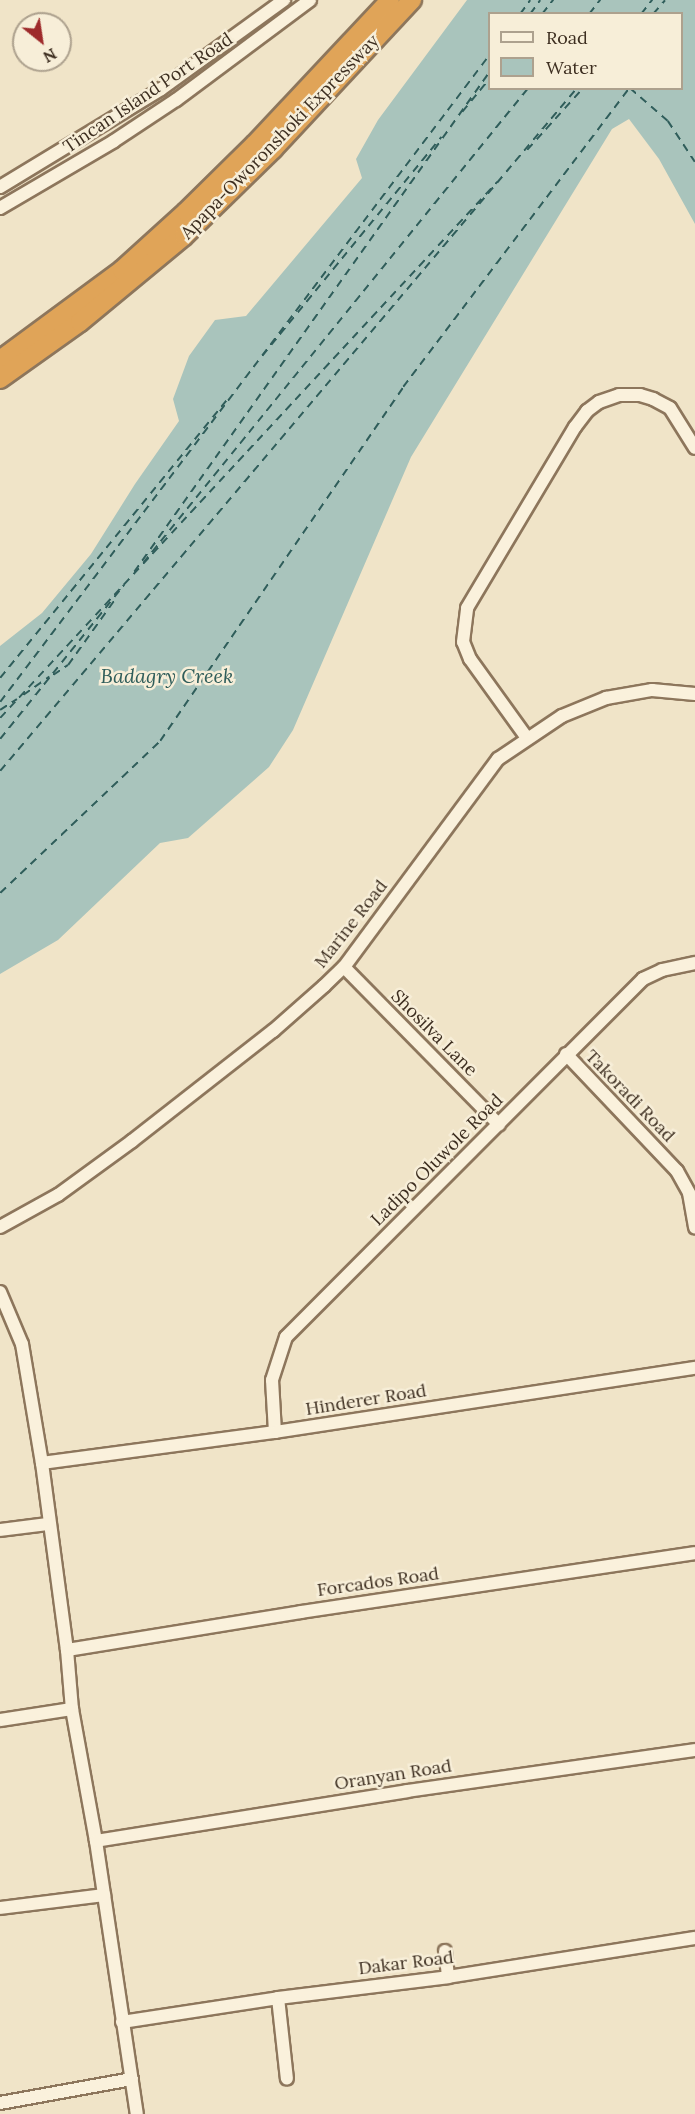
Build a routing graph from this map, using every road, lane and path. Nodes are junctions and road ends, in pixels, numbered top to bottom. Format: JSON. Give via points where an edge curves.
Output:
{"nodes":[{"id":1,"x":284,"y":0,"type":"edge"},
{"id":2,"x":310,"y":0,"type":"edge"},
{"id":3,"x":390,"y":0,"type":"edge"},
{"id":4,"x":412,"y":0,"type":"edge"},
{"id":5,"x":0,"y":187,"type":"edge"},
{"id":6,"x":0,"y":208,"type":"edge"},
{"id":7,"x":0,"y":360,"type":"edge"},
{"id":8,"x":0,"y":379,"type":"edge"},
{"id":9,"x":695,"y":448,"type":"edge"},
{"id":10,"x":695,"y":694,"type":"edge"},
{"id":11,"x":527,"y":738,"type":"junction"},
{"id":12,"x":695,"y":963,"type":"edge"},
{"id":13,"x":344,"y":968,"type":"junction"},
{"id":14,"x":566,"y":1054,"type":"junction"},
{"id":15,"x":499,"y":1125,"type":"junction"},
{"id":16,"x":0,"y":1227,"type":"edge"},
{"id":17,"x":695,"y":1227,"type":"edge"},
{"id":18,"x":0,"y":1292,"type":"edge"},
{"id":19,"x":695,"y":1368,"type":"edge"},
{"id":20,"x":275,"y":1432,"type":"junction"},
{"id":21,"x":42,"y":1464,"type":"junction"},
{"id":22,"x":48,"y":1524,"type":"junction"},
{"id":23,"x":0,"y":1530,"type":"edge"},
{"id":24,"x":695,"y":1553,"type":"edge"},
{"id":25,"x":67,"y":1650,"type":"junction"},
{"id":26,"x":72,"y":1709,"type":"junction"},
{"id":27,"x":0,"y":1720,"type":"edge"},
{"id":28,"x":695,"y":1750,"type":"edge"},
{"id":29,"x":96,"y":1841,"type":"junction"},
{"id":30,"x":104,"y":1895,"type":"junction"},
{"id":31,"x":0,"y":1908,"type":"edge"},
{"id":32,"x":695,"y":1938,"type":"edge"},
{"id":33,"x":446,"y":1951,"type":"dead end"},
{"id":34,"x":448,"y":1977,"type":"junction"},
{"id":35,"x":278,"y":1998,"type":"junction"},
{"id":36,"x":122,"y":2022,"type":"junction"},
{"id":37,"x":132,"y":2079,"type":"junction"},
{"id":38,"x":287,"y":2079,"type":"dead end"},
{"id":39,"x":0,"y":2103,"type":"edge"},
{"id":40,"x":137,"y":2114,"type":"edge"}],
"edges":[{"from":1,"to":5,"type":"street","name":"Tincan Island Port Road","via":[[161,89]]},
{"from":2,"to":6,"type":"street","name":"Tincan Island Port Road","via":[[176,100]]},
{"from":3,"to":7,"type":"highway","name":"Apapa-Oworonshoki Expressway","via":[[255,144],[170,226],[122,270]]},
{"from":4,"to":8,"type":"highway","name":"Apapa-Oworonshoki Expressway","via":[[273,149],[184,236],[89,315]]},
{"from":9,"to":11,"type":"street","via":[[670,408],[640,395],[619,395],[599,402],[587,411],[467,608],[463,642],[470,659]]},
{"from":10,"to":11,"type":"street","name":"Marine Road","via":[[652,690],[606,698],[562,716]]},
{"from":11,"to":13,"type":"street","name":"Marine Road","via":[[498,759]]},
{"from":12,"to":14,"type":"street","name":"Ladipo Oluwole Road","via":[[662,970],[643,979]]},
{"from":13,"to":15,"type":"street","name":"Shosilva Lane"},
{"from":13,"to":16,"type":"street","name":"Marine Road","via":[[273,1031],[132,1141],[58,1195]]},
{"from":14,"to":15,"type":"street","name":"Ladipo Oluwole Road"},
{"from":14,"to":17,"type":"street","name":"Takoradi Road","via":[[677,1171],[689,1193]]},
{"from":15,"to":20,"type":"street","name":"Ladipo Oluwole Road","via":[[286,1337],[272,1380]]},
{"from":18,"to":21,"type":"street","via":[[22,1344]]},
{"from":19,"to":20,"type":"street","name":"Hinderer Road"},
{"from":20,"to":21,"type":"street","name":"Hinderer Road"},
{"from":21,"to":22,"type":"street"},
{"from":22,"to":23,"type":"street"},
{"from":22,"to":25,"type":"street"},
{"from":24,"to":25,"type":"street","name":"Forcados Road"},
{"from":25,"to":26,"type":"street"},
{"from":26,"to":27,"type":"street"},
{"from":26,"to":29,"type":"street"},
{"from":28,"to":29,"type":"street","name":"Oranyan Road"},
{"from":29,"to":30,"type":"street"},
{"from":30,"to":31,"type":"street"},
{"from":30,"to":36,"type":"street"},
{"from":32,"to":34,"type":"street","name":"Dakar Road"},
{"from":33,"to":34,"type":"street"},
{"from":34,"to":35,"type":"street","name":"Dakar Road"},
{"from":35,"to":36,"type":"street","name":"Dakar Road"},
{"from":35,"to":38,"type":"street"},
{"from":36,"to":37,"type":"street"},
{"from":37,"to":39,"type":"street"},
{"from":37,"to":40,"type":"street"}]}
